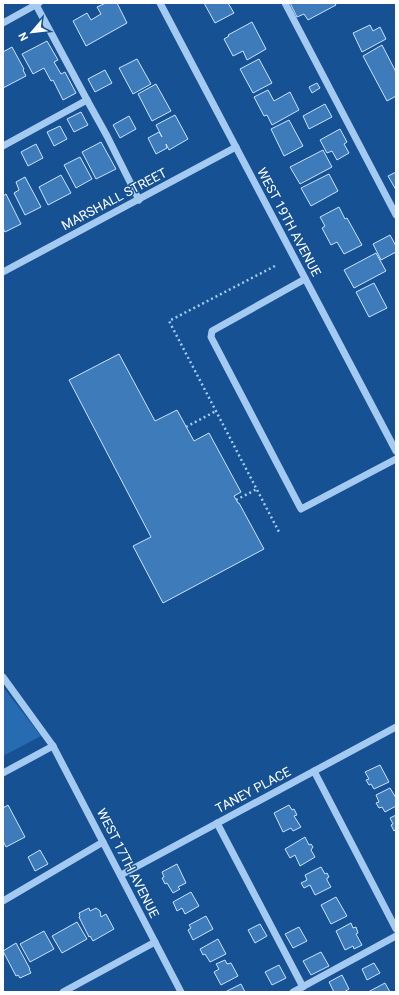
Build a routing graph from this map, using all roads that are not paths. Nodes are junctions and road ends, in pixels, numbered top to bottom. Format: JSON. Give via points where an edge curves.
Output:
{"nodes":[{"id":1,"x":160,"y":3,"type":"edge"},
{"id":2,"x":284,"y":3,"type":"edge"},
{"id":3,"x":37,"y":4,"type":"edge"},
{"id":4,"x":3,"y":23,"type":"edge"},
{"id":5,"x":87,"y":100,"type":"junction"},
{"id":6,"x":3,"y":146,"type":"edge"},
{"id":7,"x":236,"y":147,"type":"junction"},
{"id":8,"x":138,"y":200,"type":"junction"},
{"id":9,"x":396,"y":215,"type":"edge"},
{"id":10,"x":3,"y":272,"type":"edge"},
{"id":11,"x":305,"y":279,"type":"junction"},
{"id":12,"x":396,"y":451,"type":"edge"},
{"id":13,"x":396,"y":459,"type":"edge"},
{"id":14,"x":3,"y":677,"type":"edge"},
{"id":15,"x":396,"y":727,"type":"edge"},
{"id":16,"x":53,"y":746,"type":"junction"},
{"id":17,"x":314,"y":771,"type":"junction"},
{"id":18,"x":3,"y":773,"type":"edge"},
{"id":19,"x":217,"y":823,"type":"junction"},
{"id":20,"x":103,"y":842,"type":"junction"},
{"id":21,"x":121,"y":875,"type":"junction"},
{"id":22,"x":3,"y":901,"type":"edge"},
{"id":23,"x":396,"y":928,"type":"edge"},
{"id":24,"x":396,"y":936,"type":"edge"},
{"id":25,"x":155,"y":942,"type":"junction"},
{"id":26,"x":303,"y":987,"type":"junction"},
{"id":27,"x":64,"y":992,"type":"edge"},
{"id":28,"x":181,"y":992,"type":"edge"},
{"id":29,"x":293,"y":992,"type":"edge"}],
"edges":[{"from":1,"to":7,"type":"street","name":"WEST 19TH AVENUE"},
{"from":2,"to":9,"type":"street"},
{"from":3,"to":4,"type":"street"},
{"from":3,"to":5,"type":"street"},
{"from":5,"to":6,"type":"street"},
{"from":5,"to":8,"type":"street"},
{"from":7,"to":8,"type":"street","name":"MARSHALL STREET"},
{"from":7,"to":11,"type":"street","name":"WEST 19TH AVENUE"},
{"from":8,"to":10,"type":"street","name":"MARSHALL STREET"},
{"from":11,"to":12,"type":"street","name":"WEST 19TH AVENUE"},
{"from":11,"to":13,"type":"street","via":[[212,331],[211,336],[301,509]]},
{"from":14,"to":16,"type":"street","name":"WEST 17TH AVENUE"},
{"from":15,"to":17,"type":"street","name":"TANEY PLACE"},
{"from":16,"to":18,"type":"street"},
{"from":16,"to":20,"type":"street","name":"WEST 17TH AVENUE"},
{"from":17,"to":19,"type":"street","name":"TANEY PLACE"},
{"from":17,"to":23,"type":"street"},
{"from":19,"to":21,"type":"street","name":"TANEY PLACE"},
{"from":19,"to":26,"type":"street"},
{"from":20,"to":21,"type":"street","name":"WEST 17TH AVENUE"},
{"from":20,"to":22,"type":"street"},
{"from":21,"to":25,"type":"street","name":"WEST 17TH AVENUE"},
{"from":24,"to":26,"type":"street"},
{"from":25,"to":27,"type":"street"},
{"from":25,"to":28,"type":"street","name":"WEST 17TH AVENUE"},
{"from":26,"to":29,"type":"street"}]}
